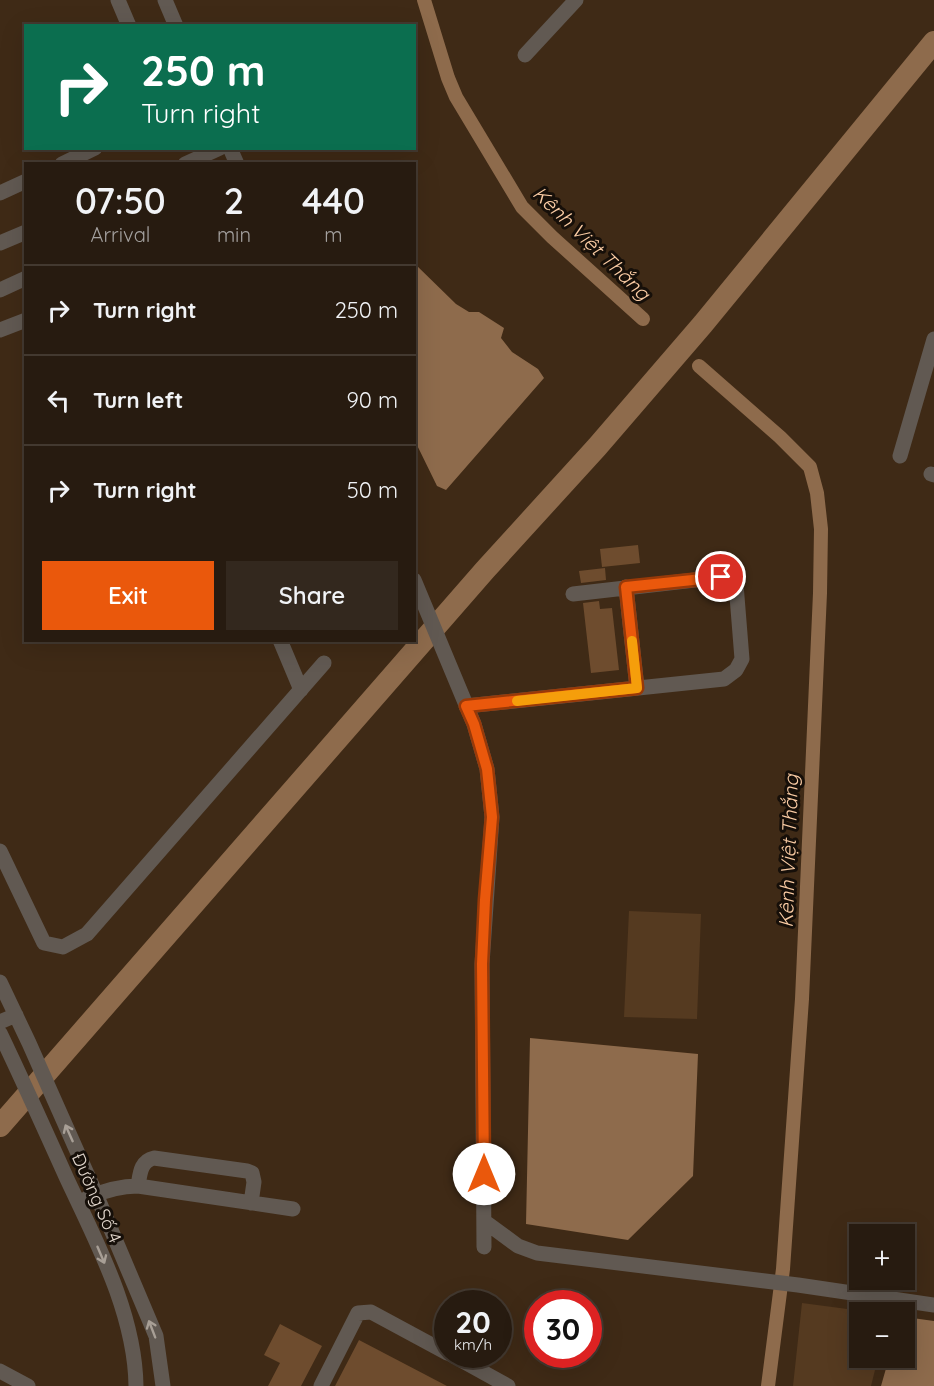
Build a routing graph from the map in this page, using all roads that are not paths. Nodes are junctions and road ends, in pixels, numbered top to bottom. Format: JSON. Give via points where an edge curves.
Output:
{"nodes":[{"id":1,"x":118,"y":0,"type":"edge"},
{"id":2,"x":165,"y":0,"type":"edge"},
{"id":3,"x":576,"y":0,"type":"edge"},
{"id":4,"x":128,"y":24,"type":"edge"},
{"id":5,"x":175,"y":24,"type":"edge"},
{"id":6,"x":525,"y":55,"type":"dead end"},
{"id":7,"x":91,"y":150,"type":"edge"},
{"id":8,"x":216,"y":150,"type":"edge"},
{"id":9,"x":66,"y":162,"type":"edge"},
{"id":10,"x":189,"y":162,"type":"edge"},
{"id":11,"x":24,"y":182,"type":"edge"},
{"id":12,"x":0,"y":193,"type":"edge"},
{"id":13,"x":24,"y":233,"type":"edge"},
{"id":14,"x":0,"y":243,"type":"edge"},
{"id":15,"x":24,"y":280,"type":"edge"},
{"id":16,"x":0,"y":290,"type":"edge"},
{"id":17,"x":24,"y":321,"type":"edge"},
{"id":18,"x":0,"y":330,"type":"edge"},
{"id":19,"x":934,"y":339,"type":"edge"},
{"id":20,"x":900,"y":456,"type":"dead end"},
{"id":21,"x":416,"y":585,"type":"edge"},
{"id":22,"x":626,"y":587,"type":"junction"},
{"id":23,"x":573,"y":594,"type":"dead end"},
{"id":24,"x":281,"y":642,"type":"edge"},
{"id":25,"x":324,"y":663,"type":"dead end"},
{"id":26,"x":637,"y":688,"type":"junction"},
{"id":27,"x":301,"y":690,"type":"junction"},
{"id":28,"x":466,"y":706,"type":"junction"},
{"id":29,"x":0,"y":851,"type":"edge"},
{"id":30,"x":0,"y":982,"type":"edge"},
{"id":31,"x":16,"y":1015,"type":"junction"},
{"id":32,"x":0,"y":1022,"type":"edge"},
{"id":33,"x":0,"y":1033,"type":"edge"},
{"id":34,"x":138,"y":1186,"type":"junction"},
{"id":35,"x":96,"y":1194,"type":"junction"},
{"id":36,"x":78,"y":1201,"type":"junction"},
{"id":37,"x":251,"y":1203,"type":"junction"},
{"id":38,"x":293,"y":1209,"type":"dead end"},
{"id":39,"x":484,"y":1221,"type":"junction"},
{"id":40,"x":484,"y":1246,"type":"dead end"},
{"id":41,"x":934,"y":1305,"type":"edge"},
{"id":42,"x":434,"y":1346,"type":"edge"},
{"id":43,"x":475,"y":1368,"type":"edge"},
{"id":44,"x":0,"y":1371,"type":"edge"},
{"id":45,"x":26,"y":1386,"type":"edge"},
{"id":46,"x":136,"y":1386,"type":"edge"},
{"id":47,"x":163,"y":1386,"type":"edge"},
{"id":48,"x":321,"y":1386,"type":"edge"},
{"id":49,"x":508,"y":1386,"type":"edge"}],
"edges":[{"from":1,"to":4,"type":"street"},
{"from":2,"to":5,"type":"street"},
{"from":3,"to":6,"type":"street"},
{"from":7,"to":9,"type":"street"},
{"from":8,"to":10,"type":"street"},
{"from":11,"to":12,"type":"street"},
{"from":13,"to":14,"type":"street"},
{"from":15,"to":16,"type":"street"},
{"from":17,"to":18,"type":"street"},
{"from":19,"to":20,"type":"street"},
{"from":21,"to":28,"type":"street"},
{"from":22,"to":23,"type":"street"},
{"from":22,"to":26,"type":"street"},
{"from":22,"to":26,"type":"street","via":[[721,577],[732,578],[736,584],[742,659],[736,670],[724,679]]},
{"from":24,"to":27,"type":"street"},
{"from":25,"to":27,"type":"street"},
{"from":26,"to":28,"type":"street"},
{"from":27,"to":29,"type":"street","via":[[87,934],[63,947],[44,943]]},
{"from":28,"to":39,"type":"street","via":[[487,769],[492,817],[482,964]]},
{"from":30,"to":31,"type":"street"},
{"from":31,"to":32,"type":"street"},
{"from":35,"to":31,"type":"street","one_way":true},
{"from":33,"to":36,"type":"street","name":"Đường Số 4"},
{"from":34,"to":35,"type":"street"},
{"from":34,"to":37,"type":"street"},
{"from":34,"to":37,"type":"street","via":[[142,1166],[153,1158],[247,1171],[252,1173],[254,1182]]},
{"from":35,"to":36,"type":"street"},
{"from":47,"to":35,"type":"street","one_way":true,"via":[[156,1336]]},
{"from":36,"to":46,"type":"street","name":"Đường Số 4","one_way":true,"via":[[118,1293],[131,1340]]},
{"from":37,"to":38,"type":"street"},
{"from":39,"to":40,"type":"street"},
{"from":39,"to":41,"type":"street","via":[[518,1246],[537,1253]]},
{"from":42,"to":48,"type":"street","via":[[371,1312],[358,1313]]},
{"from":43,"to":49,"type":"street"},
{"from":44,"to":45,"type":"street"}]}
